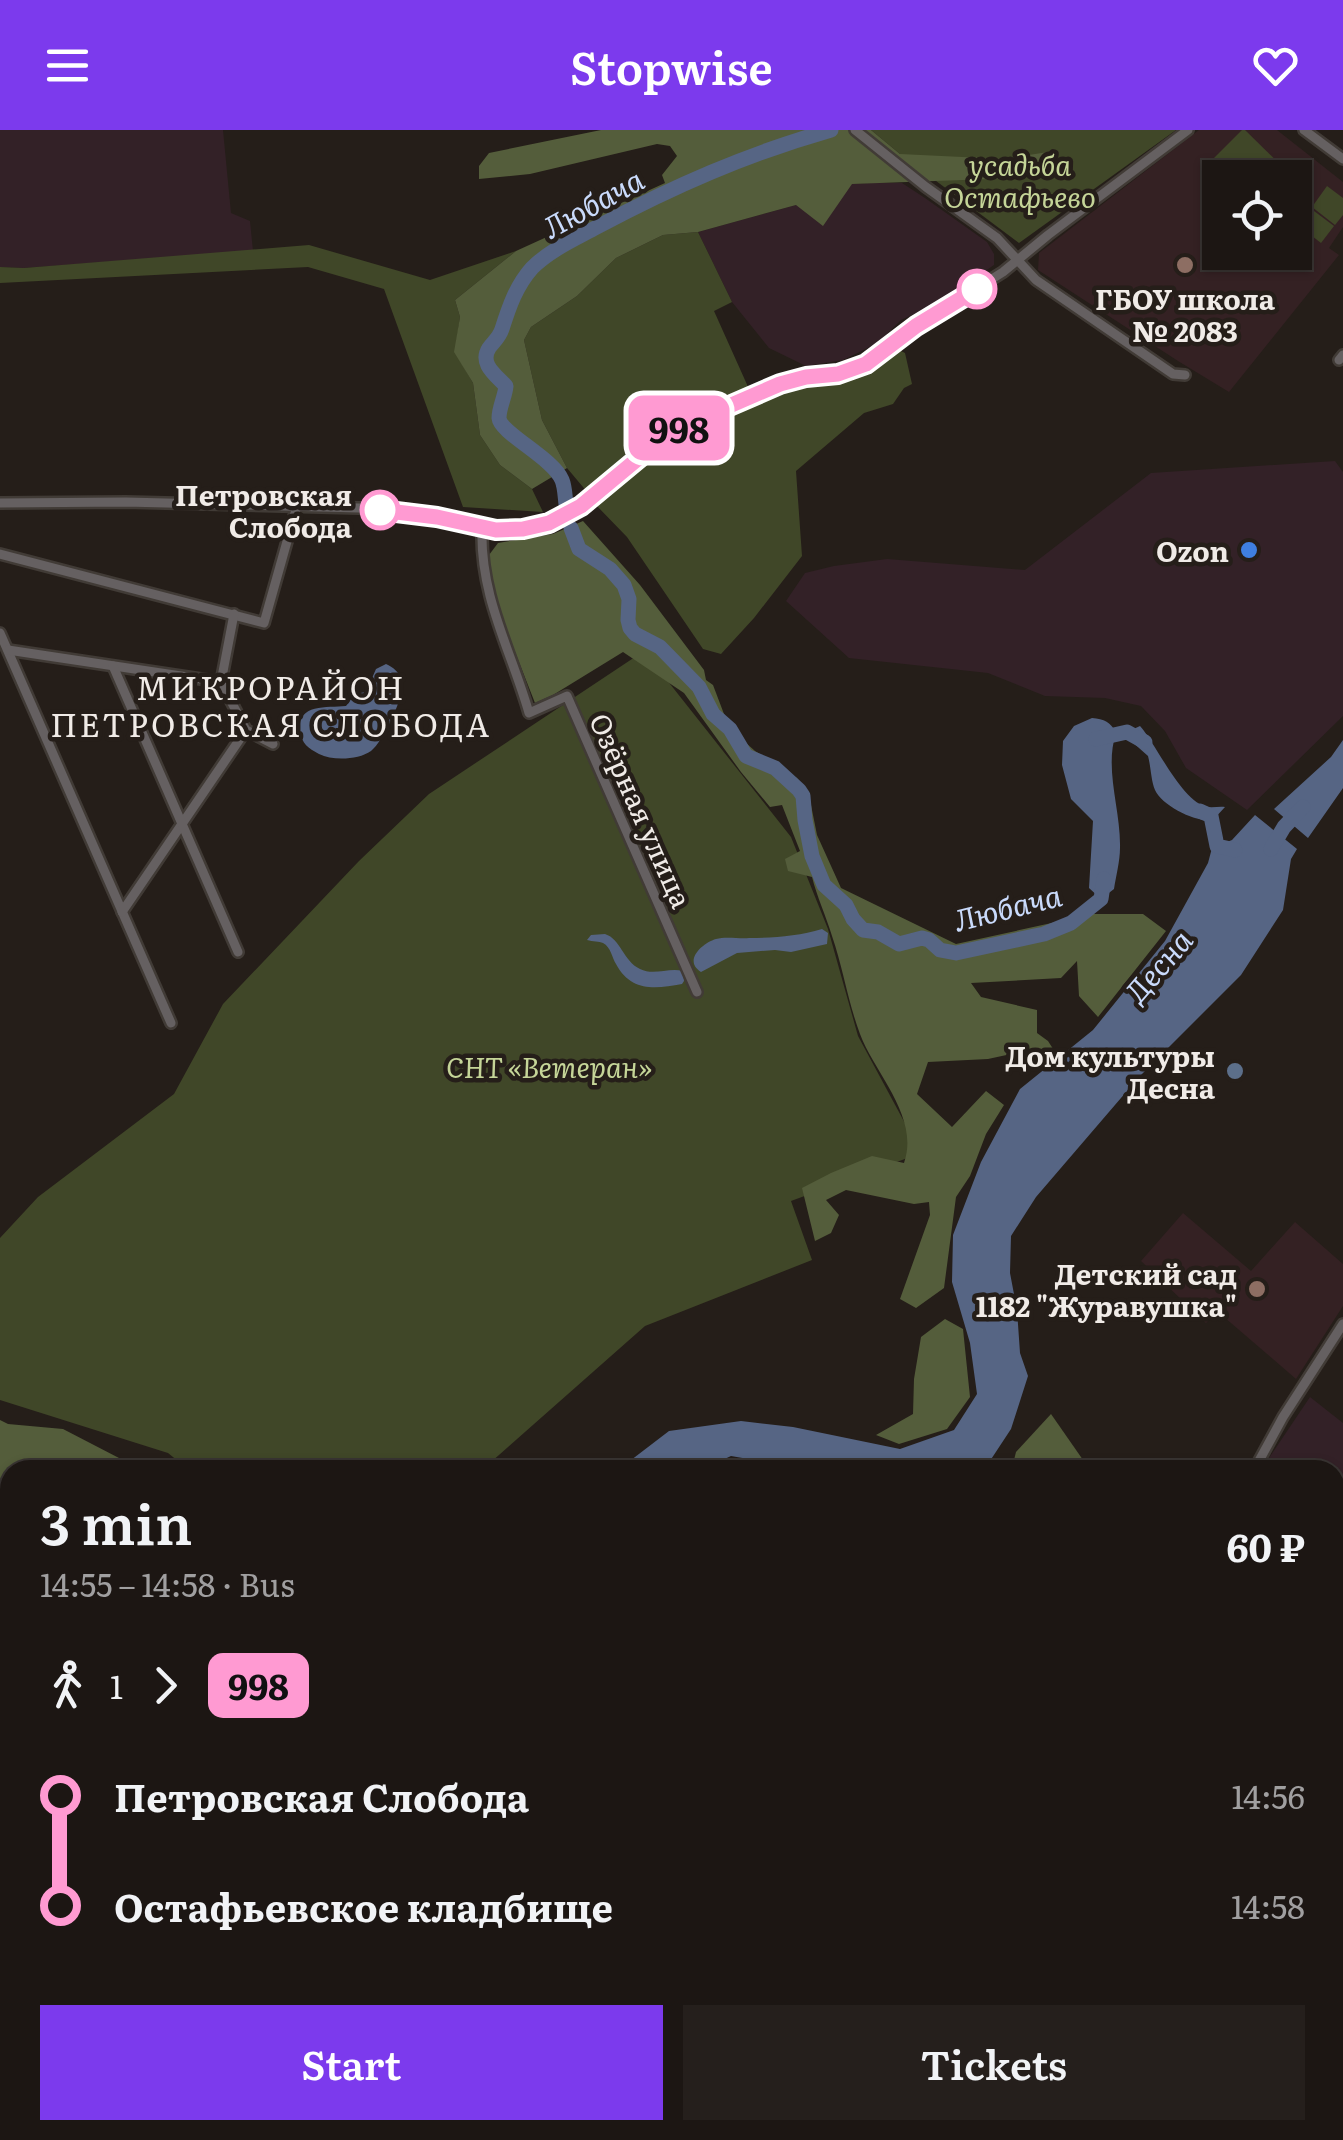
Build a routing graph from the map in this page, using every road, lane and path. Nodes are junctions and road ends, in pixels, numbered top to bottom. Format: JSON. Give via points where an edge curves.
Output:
{"nodes":[{"id":1,"x":855,"y":130,"type":"edge"},
{"id":2,"x":1188,"y":130,"type":"edge"},
{"id":3,"x":1304,"y":130,"type":"edge"},
{"id":4,"x":1343,"y":159,"type":"edge"},
{"id":5,"x":1016,"y":260,"type":"junction"},
{"id":6,"x":1185,"y":375,"type":"dead end"},
{"id":7,"x":0,"y":503,"type":"edge"},
{"id":8,"x":296,"y":506,"type":"junction"},
{"id":9,"x":482,"y":529,"type":"junction"},
{"id":10,"x":0,"y":554,"type":"edge"},
{"id":11,"x":234,"y":614,"type":"junction"},
{"id":12,"x":0,"y":633,"type":"edge"},
{"id":13,"x":8,"y":650,"type":"junction"},
{"id":14,"x":113,"y":666,"type":"junction"},
{"id":15,"x":221,"y":682,"type":"junction"},
{"id":16,"x":246,"y":730,"type":"junction"},
{"id":17,"x":273,"y":744,"type":"dead end"},
{"id":18,"x":182,"y":824,"type":"junction"},
{"id":19,"x":122,"y":912,"type":"junction"},
{"id":20,"x":238,"y":952,"type":"dead end"},
{"id":21,"x":697,"y":992,"type":"dead end"},
{"id":22,"x":171,"y":1023,"type":"dead end"},
{"id":23,"x":1343,"y":1324,"type":"edge"},
{"id":24,"x":1259,"y":1460,"type":"edge"}],
"edges":[{"from":1,"to":5,"type":"street","via":[[997,238]]},
{"from":2,"to":5,"type":"street"},
{"from":3,"to":4,"type":"street"},
{"from":5,"to":6,"type":"street","via":[[1173,374]]},
{"from":5,"to":9,"type":"street","via":[[866,364],[780,384],[676,429],[560,519],[523,529]]},
{"from":7,"to":8,"type":"street"},
{"from":8,"to":9,"type":"street","via":[[399,512]]},
{"from":8,"to":11,"type":"street","via":[[264,623]]},
{"from":9,"to":21,"type":"street","name":"Озёрная улица","via":[[494,618],[530,713],[567,696]]},
{"from":10,"to":11,"type":"street"},
{"from":11,"to":15,"type":"street"},
{"from":12,"to":13,"type":"street"},
{"from":13,"to":14,"type":"street"},
{"from":13,"to":19,"type":"street"},
{"from":14,"to":15,"type":"street"},
{"from":14,"to":18,"type":"street"},
{"from":15,"to":16,"type":"street"},
{"from":16,"to":17,"type":"street"},
{"from":16,"to":18,"type":"street"},
{"from":18,"to":19,"type":"street"},
{"from":18,"to":20,"type":"street"},
{"from":19,"to":22,"type":"street"},
{"from":23,"to":24,"type":"street"}]}
